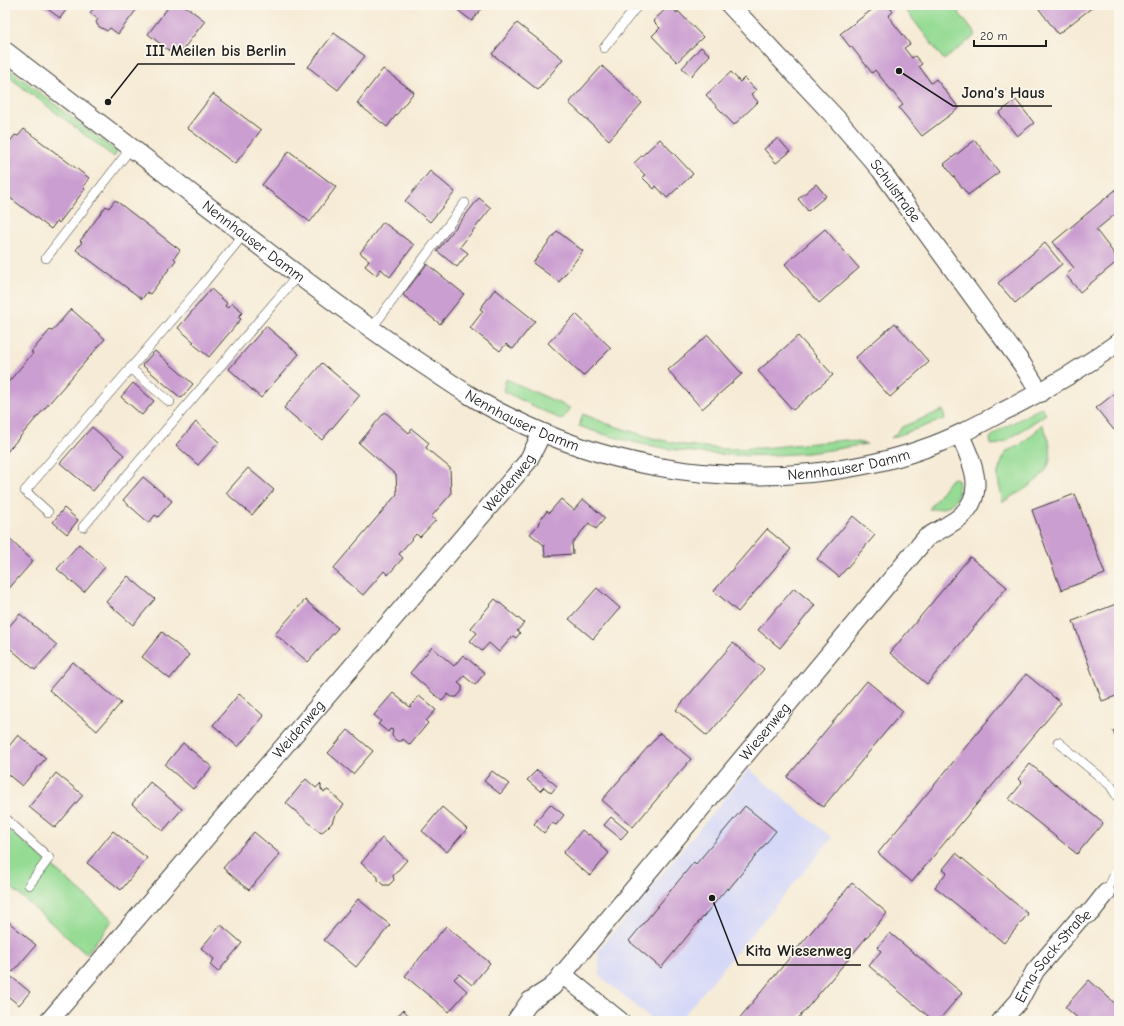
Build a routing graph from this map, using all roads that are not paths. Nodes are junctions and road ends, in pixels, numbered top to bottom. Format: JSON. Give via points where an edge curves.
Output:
{"nodes":[{"id":1,"x":638,"y":5,"type":"edge"},
{"id":2,"x":730,"y":5,"type":"edge"},
{"id":3,"x":604,"y":48,"type":"dead end"},
{"id":4,"x":5,"y":51,"type":"edge"},
{"id":5,"x":131,"y":148,"type":"junction"},
{"id":6,"x":465,"y":203,"type":"dead end"},
{"id":7,"x":244,"y":234,"type":"junction"},
{"id":8,"x":46,"y":258,"type":"dead end"},
{"id":9,"x":298,"y":275,"type":"junction"},
{"id":10,"x":371,"y":329,"type":"junction"},
{"id":11,"x":1119,"y":342,"type":"edge"},
{"id":12,"x":130,"y":368,"type":"junction"},
{"id":13,"x":1040,"y":392,"type":"junction"},
{"id":14,"x":170,"y":402,"type":"dead end"},
{"id":15,"x":542,"y":433,"type":"junction"},
{"id":16,"x":960,"y":435,"type":"junction"},
{"id":17,"x":48,"y":512,"type":"dead end"},
{"id":18,"x":83,"y":527,"type":"dead end"},
{"id":19,"x":1058,"y":742,"type":"dead end"},
{"id":20,"x":1119,"y":799,"type":"edge"},
{"id":21,"x":5,"y":818,"type":"edge"},
{"id":22,"x":1119,"y":865,"type":"edge"},
{"id":23,"x":29,"y":884,"type":"dead end"},
{"id":24,"x":1106,"y":893,"type":"joint"},
{"id":25,"x":562,"y":974,"type":"junction"},
{"id":26,"x":49,"y":1021,"type":"edge"},
{"id":27,"x":516,"y":1021,"type":"edge"},
{"id":28,"x":620,"y":1021,"type":"edge"},
{"id":29,"x":1001,"y":1021,"type":"edge"}],
"edges":[{"from":1,"to":3,"type":"lane"},
{"from":2,"to":13,"type":"street","name":"Schulstraße","via":[[880,169]]},
{"from":4,"to":5,"type":"street","name":"Nennhauser Damm"},
{"from":5,"to":7,"type":"street","name":"Nennhauser Damm"},
{"from":5,"to":8,"type":"lane"},
{"from":6,"to":10,"type":"lane"},
{"from":7,"to":9,"type":"street","name":"Nennhauser Damm"},
{"from":7,"to":12,"type":"lane"},
{"from":9,"to":10,"type":"street","name":"Nennhauser Damm"},
{"from":9,"to":18,"type":"lane"},
{"from":10,"to":15,"type":"street","name":"Nennhauser Damm","via":[[465,392]]},
{"from":11,"to":13,"type":"street","name":"Nennhauser Damm"},
{"from":12,"to":14,"type":"lane"},
{"from":12,"to":17,"type":"lane","via":[[25,491]]},
{"from":13,"to":16,"type":"street","name":"Nennhauser Damm"},
{"from":15,"to":16,"type":"street","name":"Nennhauser Damm","via":[[612,457],[650,466],[686,472],[753,475],[792,474],[881,462]]},
{"from":15,"to":26,"type":"street","name":"Weidenweg","via":[[528,460]]},
{"from":16,"to":25,"type":"street","name":"Wiesenweg","via":[[969,455],[977,485],[966,510],[959,518],[926,538]]},
{"from":19,"to":20,"type":"lane","via":[[1110,785]]},
{"from":21,"to":23,"type":"lane","via":[[49,858]]},
{"from":22,"to":24,"type":"lane"},
{"from":24,"to":29,"type":"street","name":"Erna-Sack-Straße","via":[[1091,912],[1080,918],[1035,971],[1019,1001]]},
{"from":25,"to":27,"type":"street","name":"Wiesenweg","via":[[552,986],[530,1001]]},
{"from":25,"to":28,"type":"street"}]}
